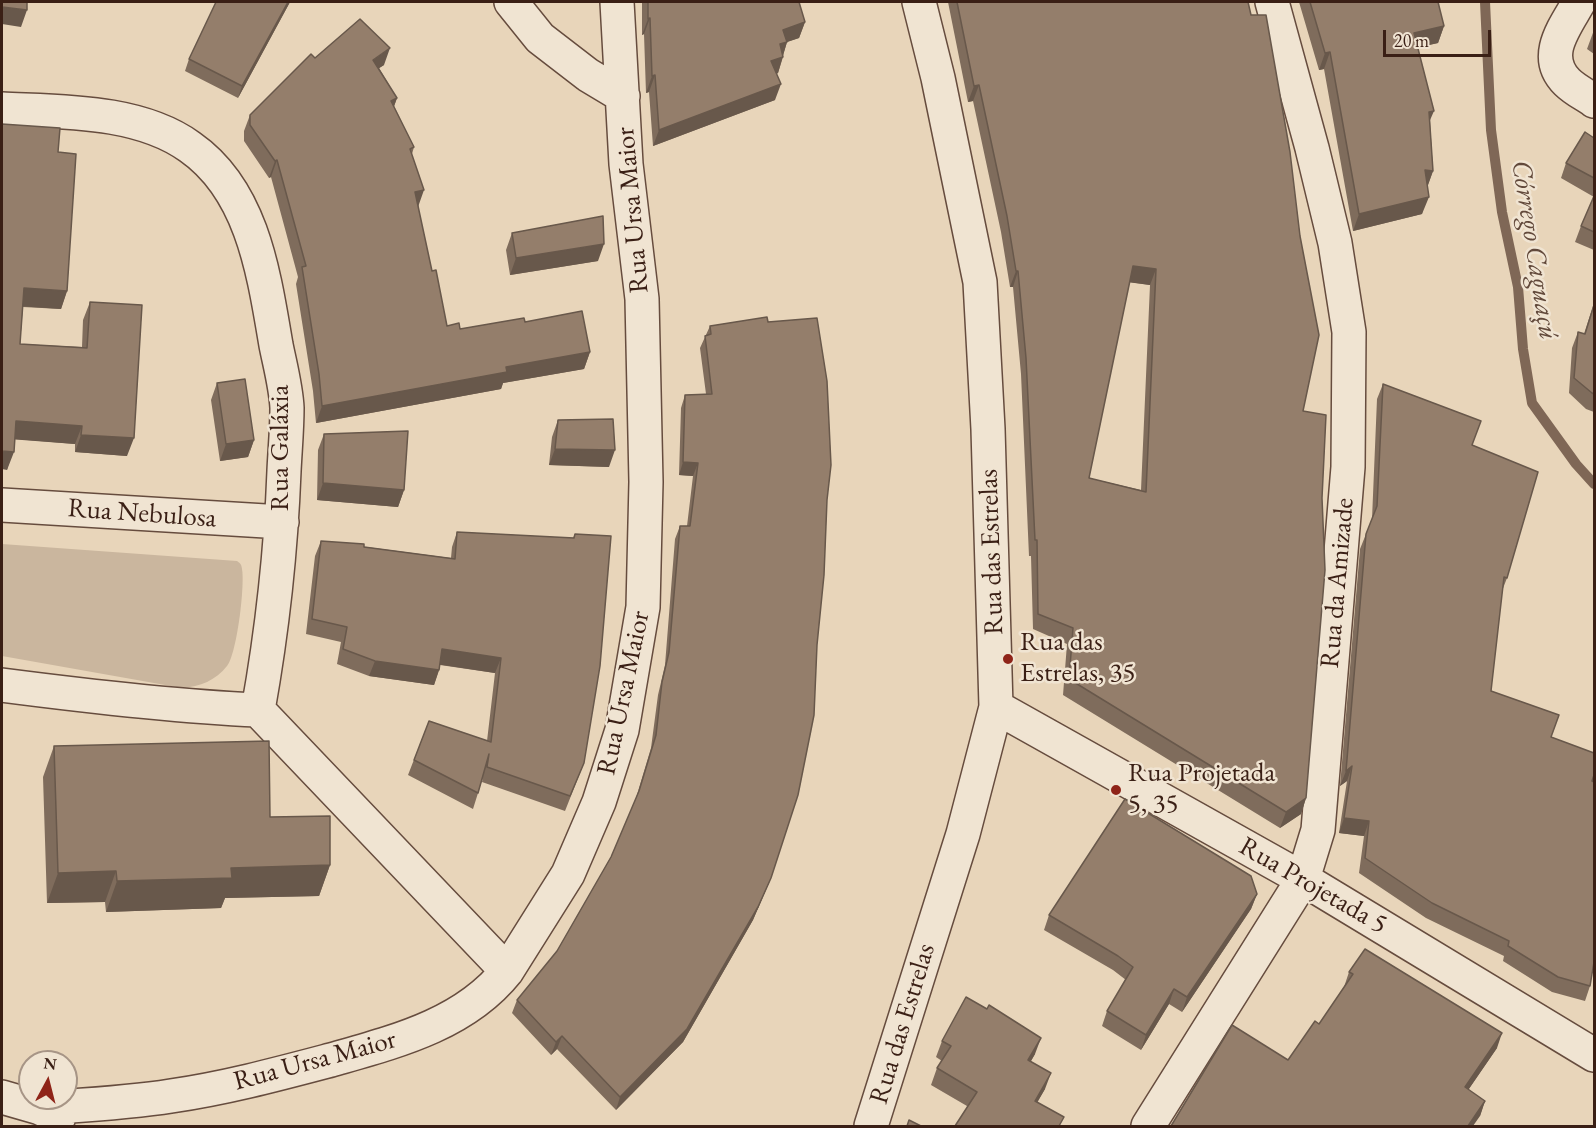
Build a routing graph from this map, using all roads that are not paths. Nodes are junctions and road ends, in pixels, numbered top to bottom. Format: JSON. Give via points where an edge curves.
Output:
{"nodes":[{"id":1,"x":511,"y":2,"type":"edge"},
{"id":2,"x":617,"y":2,"type":"edge"},
{"id":3,"x":919,"y":2,"type":"edge"},
{"id":4,"x":1272,"y":2,"type":"edge"},
{"id":5,"x":1579,"y":2,"type":"edge"},
{"id":6,"x":622,"y":96,"type":"junction"},
{"id":7,"x":1594,"y":101,"type":"edge"},
{"id":8,"x":2,"y":109,"type":"edge"},
{"id":9,"x":2,"y":505,"type":"edge"},
{"id":10,"x":282,"y":522,"type":"junction"},
{"id":11,"x":2,"y":686,"type":"edge"},
{"id":12,"x":996,"y":707,"type":"junction"},
{"id":13,"x":258,"y":710,"type":"junction"},
{"id":14,"x":1304,"y":879,"type":"junction"},
{"id":15,"x":507,"y":971,"type":"junction"},
{"id":16,"x":1594,"y":1055,"type":"edge"},
{"id":17,"x":2,"y":1096,"type":"edge"},
{"id":18,"x":18,"y":1101,"type":"edge"},
{"id":19,"x":78,"y":1105,"type":"edge"},
{"id":20,"x":44,"y":1110,"type":"edge"},
{"id":21,"x":79,"y":1126,"type":"edge"},
{"id":22,"x":871,"y":1126,"type":"edge"},
{"id":23,"x":1148,"y":1126,"type":"edge"}],
"edges":[{"from":1,"to":6,"type":"street","via":[[540,38]]},
{"from":2,"to":6,"type":"street","name":"Rua Ursa Maior"},
{"from":3,"to":12,"type":"street","name":"Rua das Estrelas","via":[[980,282]]},
{"from":4,"to":14,"type":"street","name":"Rua da Amizade","via":[[1335,243],[1349,332],[1348,467],[1325,748],[1318,830]]},
{"from":5,"to":7,"type":"street","via":[[1557,42],[1554,59],[1568,83]]},
{"from":6,"to":15,"type":"street","name":"Rua Ursa Maior","via":[[642,299],[646,482],[643,607],[622,730],[599,802],[568,874]]},
{"from":8,"to":10,"type":"street","name":"Rua Galáxia","via":[[86,113],[151,126],[190,147],[224,179],[247,219],[265,285],[287,406]]},
{"from":9,"to":10,"type":"street","name":"Rua Nebulosa"},
{"from":10,"to":13,"type":"street","name":"Rua Galáxia"},
{"from":11,"to":13,"type":"street"},
{"from":12,"to":14,"type":"street","name":"Rua Projetada 5"},
{"from":12,"to":22,"type":"street","name":"Rua das Estrelas","via":[[963,834]]},
{"from":13,"to":15,"type":"street"},
{"from":14,"to":16,"type":"street","name":"Rua Projetada 5"},
{"from":14,"to":23,"type":"street","name":"Rua da Amizade"},
{"from":15,"to":19,"type":"street","name":"Rua Ursa Maior","via":[[470,1007],[426,1030],[361,1051],[250,1082],[169,1097]]},
{"from":17,"to":18,"type":"street"},
{"from":20,"to":21,"type":"street"}]}
